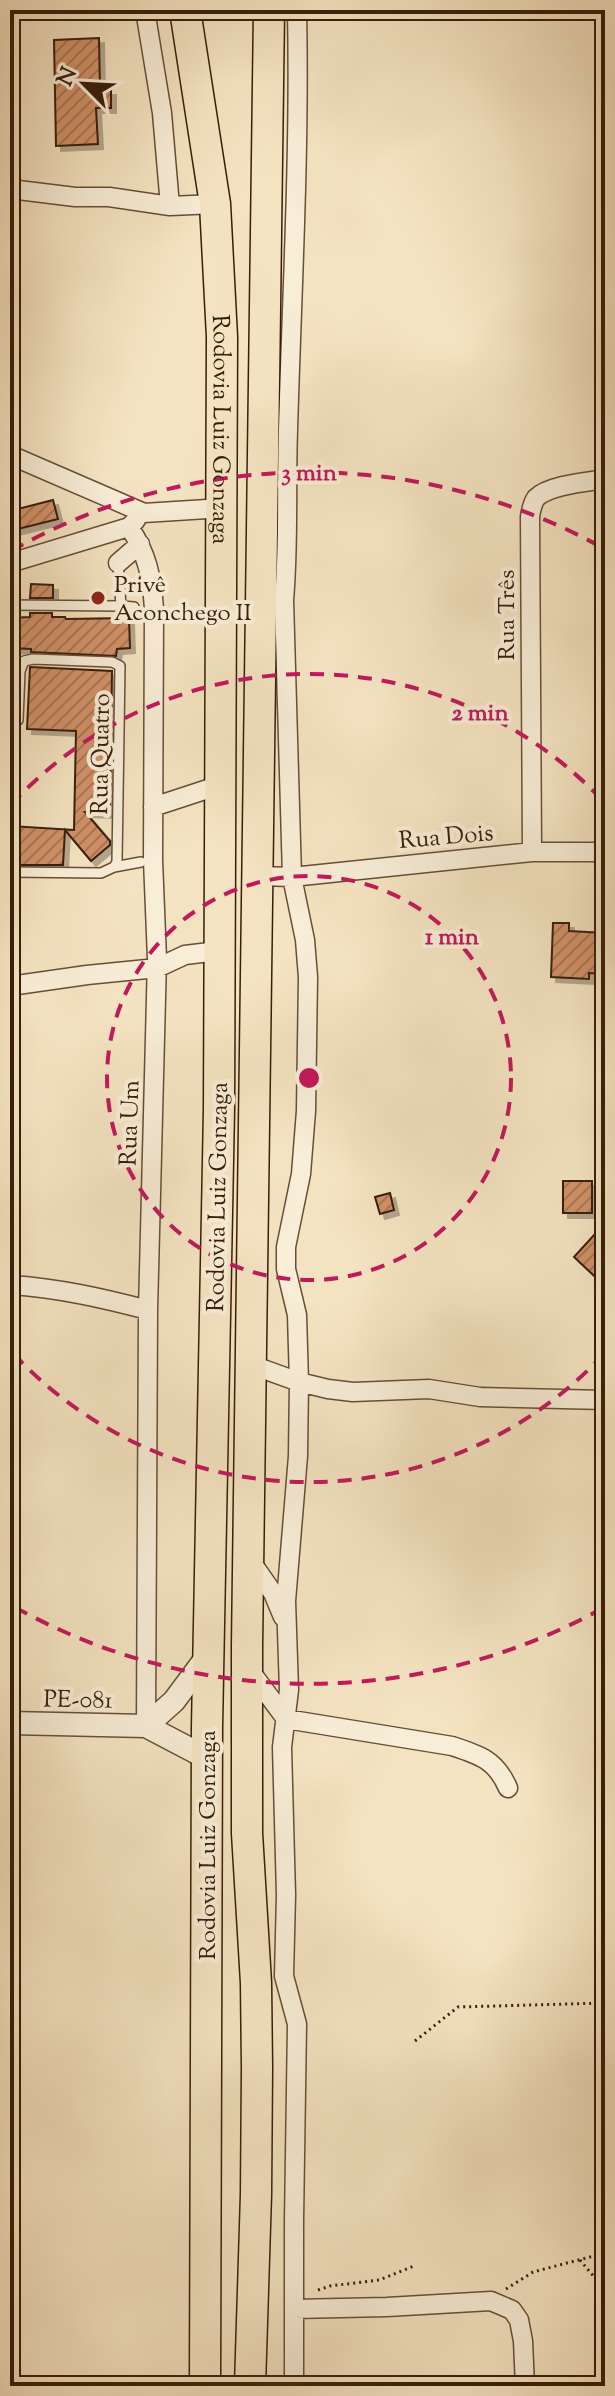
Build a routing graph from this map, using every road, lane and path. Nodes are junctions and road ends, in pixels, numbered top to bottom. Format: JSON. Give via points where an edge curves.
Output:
{"nodes":[{"id":1,"x":11,"y":10,"type":"edge"},
{"id":2,"x":145,"y":10,"type":"edge"},
{"id":3,"x":185,"y":10,"type":"edge"},
{"id":4,"x":269,"y":10,"type":"edge"},
{"id":5,"x":297,"y":10,"type":"edge"},
{"id":6,"x":10,"y":26,"type":"edge"},
{"id":7,"x":10,"y":189,"type":"edge"},
{"id":8,"x":215,"y":204,"type":"junction"},
{"id":9,"x":170,"y":206,"type":"junction"},
{"id":10,"x":10,"y":455,"type":"edge"},
{"id":11,"x":605,"y":479,"type":"edge"},
{"id":12,"x":223,"y":508,"type":"junction"},
{"id":13,"x":144,"y":513,"type":"junction"},
{"id":14,"x":129,"y":527,"type":"junction"},
{"id":15,"x":140,"y":544,"type":"junction"},
{"id":16,"x":10,"y":563,"type":"edge"},
{"id":17,"x":118,"y":563,"type":"joint"},
{"id":18,"x":10,"y":605,"type":"edge"},
{"id":19,"x":121,"y":606,"type":"junction"},
{"id":20,"x":134,"y":607,"type":"dead end"},
{"id":21,"x":18,"y":720,"type":"dead end"},
{"id":22,"x":220,"y":785,"type":"junction"},
{"id":23,"x":153,"y":807,"type":"junction"},
{"id":24,"x":532,"y":852,"type":"junction"},
{"id":25,"x":605,"y":852,"type":"edge"},
{"id":26,"x":147,"y":861,"type":"junction"},
{"id":27,"x":114,"y":867,"type":"junction"},
{"id":28,"x":10,"y":872,"type":"edge"},
{"id":29,"x":258,"y":876,"type":"junction"},
{"id":30,"x":292,"y":877,"type":"junction"},
{"id":31,"x":218,"y":951,"type":"junction"},
{"id":32,"x":157,"y":968,"type":"junction"},
{"id":33,"x":10,"y":986,"type":"edge"},
{"id":34,"x":10,"y":1285,"type":"edge"},
{"id":35,"x":148,"y":1310,"type":"junction"},
{"id":36,"x":252,"y":1365,"type":"junction"},
{"id":37,"x":299,"y":1382,"type":"junction"},
{"id":38,"x":605,"y":1400,"type":"edge"},
{"id":39,"x":248,"y":1558,"type":"junction"},
{"id":40,"x":287,"y":1626,"type":"junction"},
{"id":41,"x":209,"y":1654,"type":"junction"},
{"id":42,"x":247,"y":1666,"type":"junction"},
{"id":43,"x":286,"y":1719,"type":"junction"},
{"id":44,"x":10,"y":1723,"type":"edge"},
{"id":45,"x":146,"y":1726,"type":"junction"},
{"id":46,"x":207,"y":1758,"type":"junction"},
{"id":47,"x":508,"y":1788,"type":"dead end"},
{"id":48,"x":605,"y":2003,"type":"edge"},
{"id":49,"x":415,"y":2041,"type":"dead end"},
{"id":50,"x":605,"y":2253,"type":"edge"},
{"id":51,"x":580,"y":2260,"type":"junction"},
{"id":52,"x":414,"y":2266,"type":"dead end"},
{"id":53,"x":605,"y":2290,"type":"edge"},
{"id":54,"x":486,"y":2301,"type":"junction"},
{"id":55,"x":294,"y":2309,"type":"junction"},
{"id":56,"x":205,"y":2386,"type":"edge"},
{"id":57,"x":250,"y":2386,"type":"edge"},
{"id":58,"x":294,"y":2386,"type":"edge"},
{"id":59,"x":525,"y":2386,"type":"edge"}],
"edges":[{"from":1,"to":6,"type":"street"},
{"from":2,"to":9,"type":"street"},
{"from":3,"to":8,"type":"highway","name":"Rodovia Luiz Gonzaga"},
{"from":4,"to":29,"type":"highway","name":"Rodovia Luiz Gonzaga"},
{"from":5,"to":30,"type":"street","via":[[298,149],[284,600]]},
{"from":7,"to":9,"type":"street"},
{"from":8,"to":9,"type":"street"},
{"from":8,"to":12,"type":"highway","name":"Rodovia Luiz Gonzaga"},
{"from":10,"to":13,"type":"street"},
{"from":11,"to":24,"type":"street","name":"Rua Três","via":[[549,491],[532,505]]},
{"from":12,"to":13,"type":"street"},
{"from":12,"to":22,"type":"highway","name":"Rodovia Luiz Gonzaga"},
{"from":13,"to":14,"type":"street"},
{"from":14,"to":15,"type":"street","name":"Rua Um"},
{"from":14,"to":16,"type":"street"},
{"from":15,"to":17,"type":"street"},
{"from":15,"to":23,"type":"street","name":"Rua Um","via":[[152,577],[154,609]]},
{"from":17,"to":19,"type":"lane"},
{"from":18,"to":19,"type":"lane"},
{"from":19,"to":20,"type":"lane"},
{"from":21,"to":27,"type":"lane","name":"Rua Quatro","via":[[20,671],[29,659],[120,666],[119,855]]},
{"from":22,"to":23,"type":"street"},
{"from":22,"to":31,"type":"highway","name":"Rodovia Luiz Gonzaga"},
{"from":23,"to":26,"type":"street","name":"Rua Um"},
{"from":24,"to":25,"type":"street","name":"Rua Dois"},
{"from":24,"to":30,"type":"street","name":"Rua Dois"},
{"from":26,"to":27,"type":"lane"},
{"from":26,"to":32,"type":"street","name":"Rua Um"},
{"from":27,"to":28,"type":"lane","via":[[101,873]]},
{"from":29,"to":30,"type":"street","name":"Rua Dois"},
{"from":29,"to":36,"type":"highway","name":"Rodovia Luiz Gonzaga"},
{"from":30,"to":37,"type":"street","via":[[308,977],[301,1174],[286,1247],[297,1315]]},
{"from":31,"to":32,"type":"street","via":[[185,955]]},
{"from":31,"to":41,"type":"highway","name":"Rodovia Luiz Gonzaga"},
{"from":32,"to":33,"type":"street"},
{"from":32,"to":35,"type":"street","name":"Rua Um"},
{"from":34,"to":35,"type":"street","via":[[52,1288]]},
{"from":35,"to":45,"type":"street","name":"Rua Um"},
{"from":36,"to":37,"type":"street"},
{"from":36,"to":39,"type":"highway","name":"Rodovia Luiz Gonzaga"},
{"from":37,"to":38,"type":"street","via":[[353,1392],[429,1389],[480,1397]]},
{"from":37,"to":40,"type":"street"},
{"from":39,"to":40,"type":"street","via":[[273,1593]]},
{"from":39,"to":42,"type":"highway","name":"Rodovia Luiz Gonzaga"},
{"from":40,"to":43,"type":"street"},
{"from":41,"to":45,"type":"street","via":[[174,1701]]},
{"from":41,"to":46,"type":"highway","name":"Rodovia Luiz Gonzaga"},
{"from":42,"to":43,"type":"street"},
{"from":42,"to":57,"type":"highway","name":"Rodovia Luiz Gonzaga","via":[[247,1833],[257,2068]]},
{"from":43,"to":47,"type":"street","via":[[472,1752],[501,1771]]},
{"from":43,"to":55,"type":"street","via":[[284,1976],[297,2024]]},
{"from":44,"to":45,"type":"street","name":"PE-081","number":"PE-081"},
{"from":45,"to":46,"type":"street"},
{"from":46,"to":56,"type":"highway","name":"Rodovia Luiz Gonzaga"},
{"from":48,"to":49,"type":"path","via":[[458,2007]]},
{"from":50,"to":51,"type":"path"},
{"from":51,"to":53,"type":"path"},
{"from":51,"to":54,"type":"path","via":[[533,2272]]},
{"from":52,"to":55,"type":"path","via":[[379,2280],[330,2286],[308,2294]]},
{"from":54,"to":55,"type":"street"},
{"from":54,"to":59,"type":"street","via":[[512,2310],[519,2320]]},
{"from":55,"to":58,"type":"street"}]}
